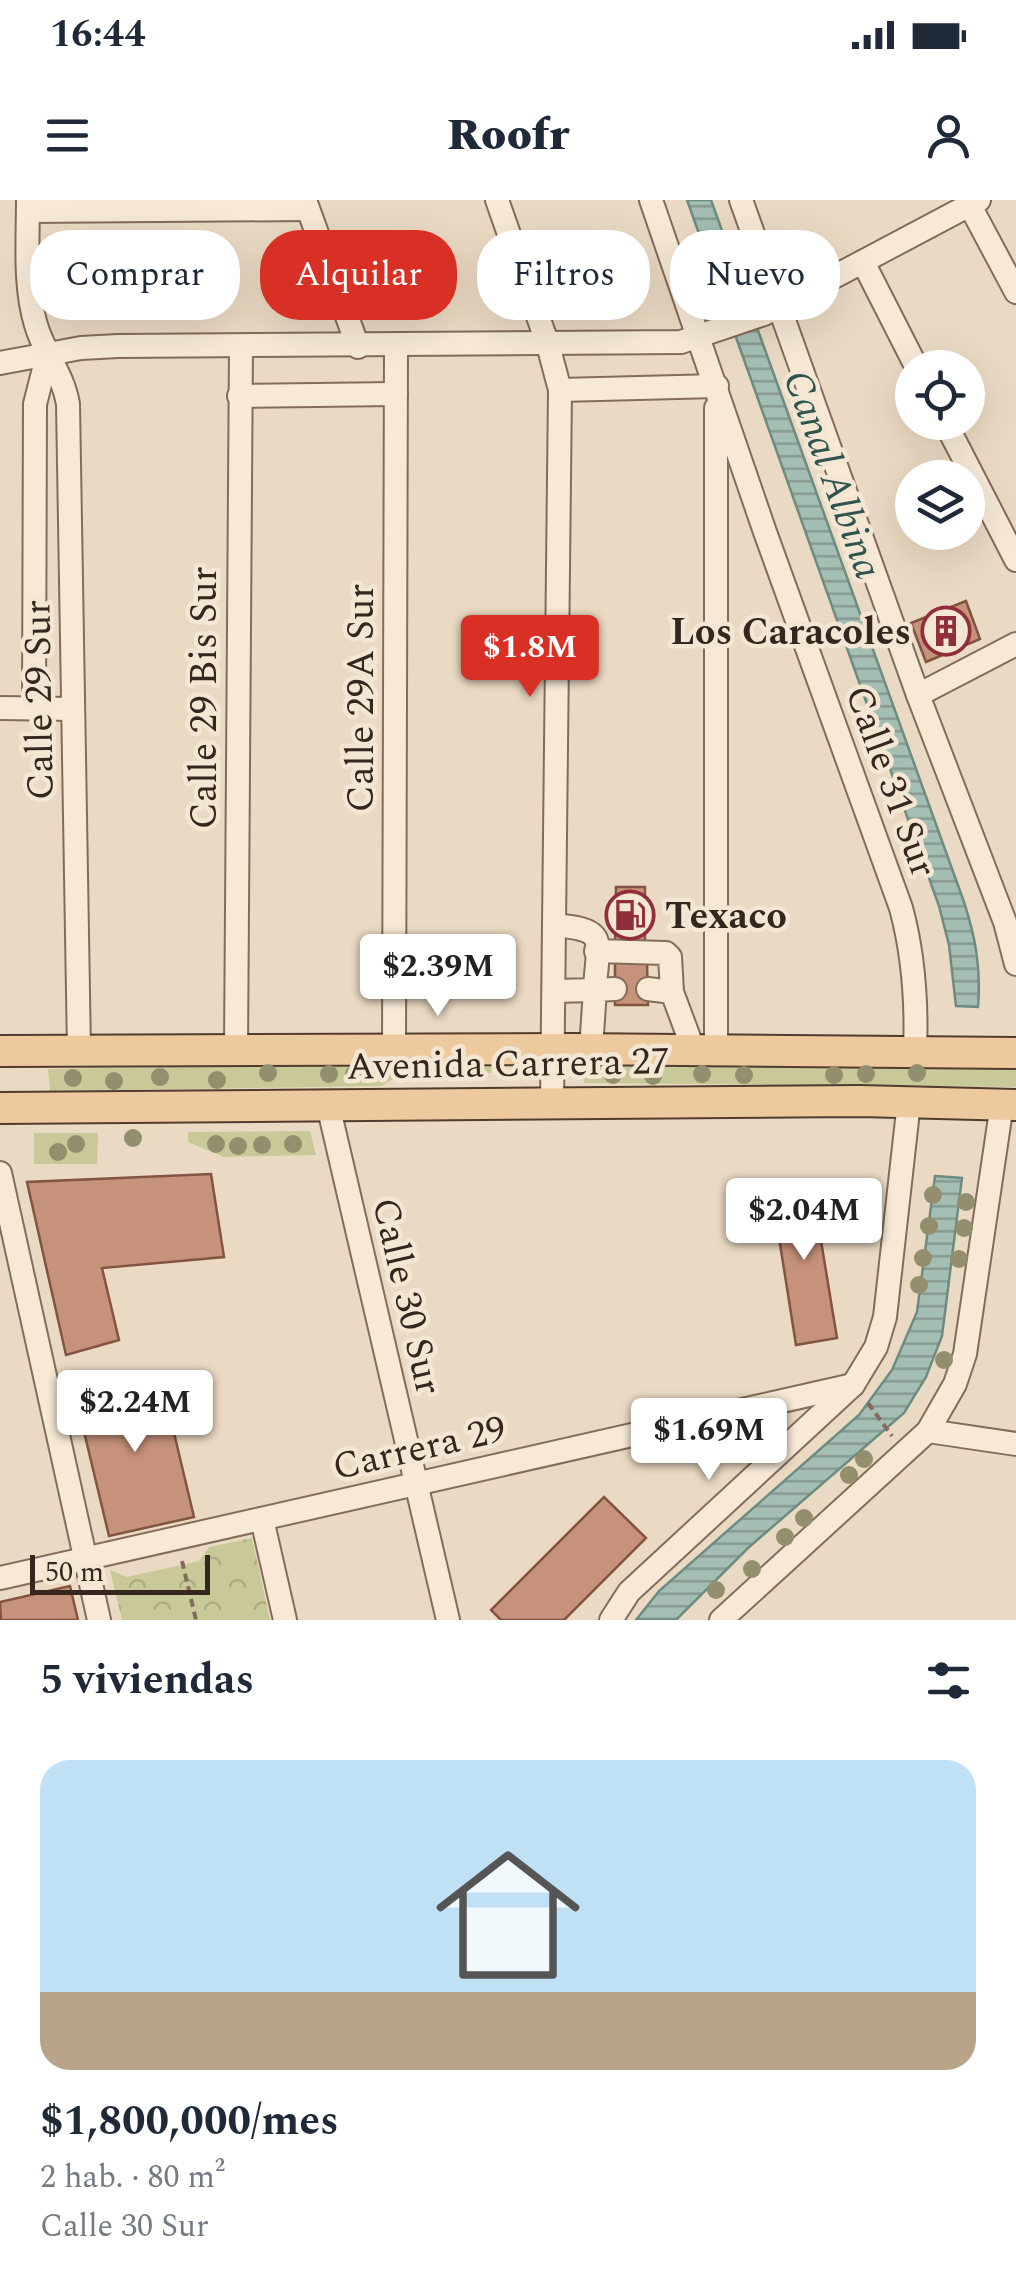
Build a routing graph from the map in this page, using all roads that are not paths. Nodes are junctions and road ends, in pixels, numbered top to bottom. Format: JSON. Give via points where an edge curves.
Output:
{"nodes":[{"id":1,"x":497,"y":200,"type":"edge"},
{"id":2,"x":651,"y":200,"type":"edge"},
{"id":3,"x":741,"y":200,"type":"edge"},
{"id":4,"x":972,"y":202,"type":"edge"},
{"id":5,"x":306,"y":204,"type":"edge"},
{"id":6,"x":28,"y":206,"type":"edge"},
{"id":7,"x":749,"y":230,"type":"edge"},
{"id":8,"x":862,"y":262,"type":"junction"},
{"id":9,"x":840,"y":274,"type":"edge"},
{"id":10,"x":1016,"y":292,"type":"edge"},
{"id":11,"x":749,"y":320,"type":"edge"},
{"id":12,"x":774,"y":320,"type":"edge"},
{"id":13,"x":700,"y":338,"type":"junction"},
{"id":14,"x":548,"y":345,"type":"junction"},
{"id":15,"x":241,"y":346,"type":"junction"},
{"id":16,"x":396,"y":346,"type":"junction"},
{"id":17,"x":358,"y":347,"type":"junction"},
{"id":18,"x":908,"y":350,"type":"edge"},
{"id":19,"x":48,"y":353,"type":"junction"},
{"id":20,"x":0,"y":363,"type":"edge"},
{"id":21,"x":716,"y":386,"type":"junction"},
{"id":22,"x":560,"y":390,"type":"junction"},
{"id":23,"x":396,"y":394,"type":"junction"},
{"id":24,"x":239,"y":396,"type":"junction"},
{"id":25,"x":954,"y":440,"type":"edge"},
{"id":26,"x":1016,"y":560,"type":"edge"},
{"id":27,"x":1016,"y":644,"type":"edge"},
{"id":28,"x":918,"y":695,"type":"junction"},
{"id":29,"x":0,"y":708,"type":"edge"},
{"id":30,"x":34,"y":709,"type":"junction"},
{"id":31,"x":73,"y":709,"type":"junction"},
{"id":32,"x":554,"y":925,"type":"junction"},
{"id":33,"x":596,"y":951,"type":"junction"},
{"id":34,"x":1016,"y":964,"type":"edge"},
{"id":35,"x":648,"y":989,"type":"dead end"},
{"id":36,"x":605,"y":990,"type":"junction"},
{"id":37,"x":554,"y":991,"type":"junction"},
{"id":38,"x":672,"y":992,"type":"junction"},
{"id":39,"x":394,"y":1049,"type":"junction"},
{"id":40,"x":591,"y":1049,"type":"junction"},
{"id":41,"x":236,"y":1050,"type":"junction"},
{"id":42,"x":553,"y":1050,"type":"junction"},
{"id":43,"x":705,"y":1050,"type":"junction"},
{"id":44,"x":0,"y":1051,"type":"edge"},
{"id":45,"x":78,"y":1051,"type":"junction"},
{"id":46,"x":915,"y":1052,"type":"junction"},
{"id":47,"x":1016,"y":1053,"type":"edge"},
{"id":48,"x":552,"y":1102,"type":"junction"},
{"id":49,"x":909,"y":1102,"type":"junction"},
{"id":50,"x":1009,"y":1104,"type":"edge"},
{"id":51,"x":328,"y":1105,"type":"junction"},
{"id":52,"x":0,"y":1108,"type":"edge"},
{"id":53,"x":0,"y":1173,"type":"edge"},
{"id":54,"x":860,"y":1392,"type":"junction"},
{"id":55,"x":928,"y":1431,"type":"junction"},
{"id":56,"x":1016,"y":1444,"type":"edge"},
{"id":57,"x":416,"y":1484,"type":"junction"},
{"id":58,"x":262,"y":1518,"type":"junction"},
{"id":59,"x":85,"y":1559,"type":"junction"},
{"id":60,"x":0,"y":1578,"type":"edge"},
{"id":61,"x":99,"y":1620,"type":"edge"},
{"id":62,"x":284,"y":1620,"type":"edge"},
{"id":63,"x":448,"y":1620,"type":"edge"},
{"id":64,"x":611,"y":1620,"type":"edge"},
{"id":65,"x":721,"y":1620,"type":"edge"}],
"edges":[{"from":1,"to":14,"type":"street"},
{"from":2,"to":13,"type":"street","name":"Calle 31 Sur"},
{"from":3,"to":7,"type":"street","name":"Calle 31 Sur"},
{"from":4,"to":8,"type":"street"},
{"from":4,"to":10,"type":"street"},
{"from":5,"to":6,"type":"street"},
{"from":5,"to":17,"type":"street"},
{"from":6,"to":19,"type":"street","name":"Calle 29 Sur","via":[[30,290]]},
{"from":8,"to":9,"type":"street"},
{"from":8,"to":18,"type":"street"},
{"from":11,"to":13,"type":"street"},
{"from":12,"to":28,"type":"street","name":"Calle 31 Sur"},
{"from":13,"to":14,"type":"street"},
{"from":13,"to":21,"type":"street","name":"Calle 31 Sur"},
{"from":14,"to":16,"type":"street"},
{"from":14,"to":22,"type":"street"},
{"from":15,"to":17,"type":"street"},
{"from":15,"to":19,"type":"street"},
{"from":15,"to":24,"type":"street","name":"Calle 29 Bis Sur"},
{"from":16,"to":17,"type":"street"},
{"from":16,"to":23,"type":"street","name":"Calle 29A Sur"},
{"from":19,"to":20,"type":"street"},
{"from":19,"to":30,"type":"street","name":"Calle 29 Sur","via":[[35,404]]},
{"from":19,"to":31,"type":"street","name":"Calle 29 Sur","via":[[68,404]]},
{"from":21,"to":22,"type":"street"},
{"from":21,"to":43,"type":"street"},
{"from":21,"to":46,"type":"street","name":"Calle 31 Sur","via":[[901,908],[916,995]]},
{"from":22,"to":32,"type":"street"},
{"from":23,"to":24,"type":"street"},
{"from":23,"to":39,"type":"street","name":"Calle 29A Sur"},
{"from":24,"to":41,"type":"street","name":"Calle 29 Bis Sur"},
{"from":25,"to":26,"type":"street"},
{"from":27,"to":28,"type":"street"},
{"from":28,"to":34,"type":"street","name":"Calle 31 Sur"},
{"from":29,"to":30,"type":"street"},
{"from":30,"to":31,"type":"street"},
{"from":31,"to":45,"type":"street","name":"Calle 29 Sur"},
{"from":32,"to":33,"type":"street","via":[[594,932]]},
{"from":32,"to":37,"type":"street"},
{"from":33,"to":36,"type":"street"},
{"from":33,"to":38,"type":"street","via":[[666,952]]},
{"from":35,"to":38,"type":"street"},
{"from":36,"to":37,"type":"street"},
{"from":36,"to":40,"type":"street"},
{"from":37,"to":42,"type":"street"},
{"from":38,"to":43,"type":"street"},
{"from":39,"to":41,"type":"main road","name":"Avenida Carrera 27"},
{"from":39,"to":42,"type":"main road","name":"Avenida Carrera 27"},
{"from":40,"to":42,"type":"main road","name":"Avenida Carrera 27"},
{"from":40,"to":43,"type":"main road","name":"Avenida Carrera 27"},
{"from":41,"to":45,"type":"main road","name":"Avenida Carrera 27"},
{"from":42,"to":48,"type":"street"},
{"from":43,"to":46,"type":"main road","name":"Avenida Carrera 27"},
{"from":44,"to":45,"type":"main road","name":"Avenida Carrera 27"},
{"from":46,"to":47,"type":"main road","name":"Avenida Carrera 27"},
{"from":48,"to":49,"type":"main road","name":"Avenida Carrera 27"},
{"from":48,"to":51,"type":"main road","name":"Avenida Carrera 27"},
{"from":49,"to":50,"type":"main road","name":"Avenida Carrera 27"},
{"from":49,"to":54,"type":"street","via":[[885,1317]]},
{"from":50,"to":55,"type":"street","via":[[964,1354],[956,1384]]},
{"from":51,"to":52,"type":"main road","name":"Avenida Carrera 27"},
{"from":51,"to":57,"type":"street","name":"Calle 30 Sur"},
{"from":53,"to":59,"type":"street"},
{"from":54,"to":57,"type":"street","name":"Carrera 29"},
{"from":54,"to":64,"type":"street","via":[[629,1592]]},
{"from":55,"to":56,"type":"street"},
{"from":55,"to":65,"type":"street"},
{"from":57,"to":58,"type":"street","name":"Carrera 29"},
{"from":57,"to":63,"type":"street","name":"Calle 30 Sur"},
{"from":58,"to":59,"type":"street","name":"Carrera 29"},
{"from":58,"to":62,"type":"street"},
{"from":59,"to":60,"type":"street","name":"Carrera 29"},
{"from":59,"to":61,"type":"street"}]}
